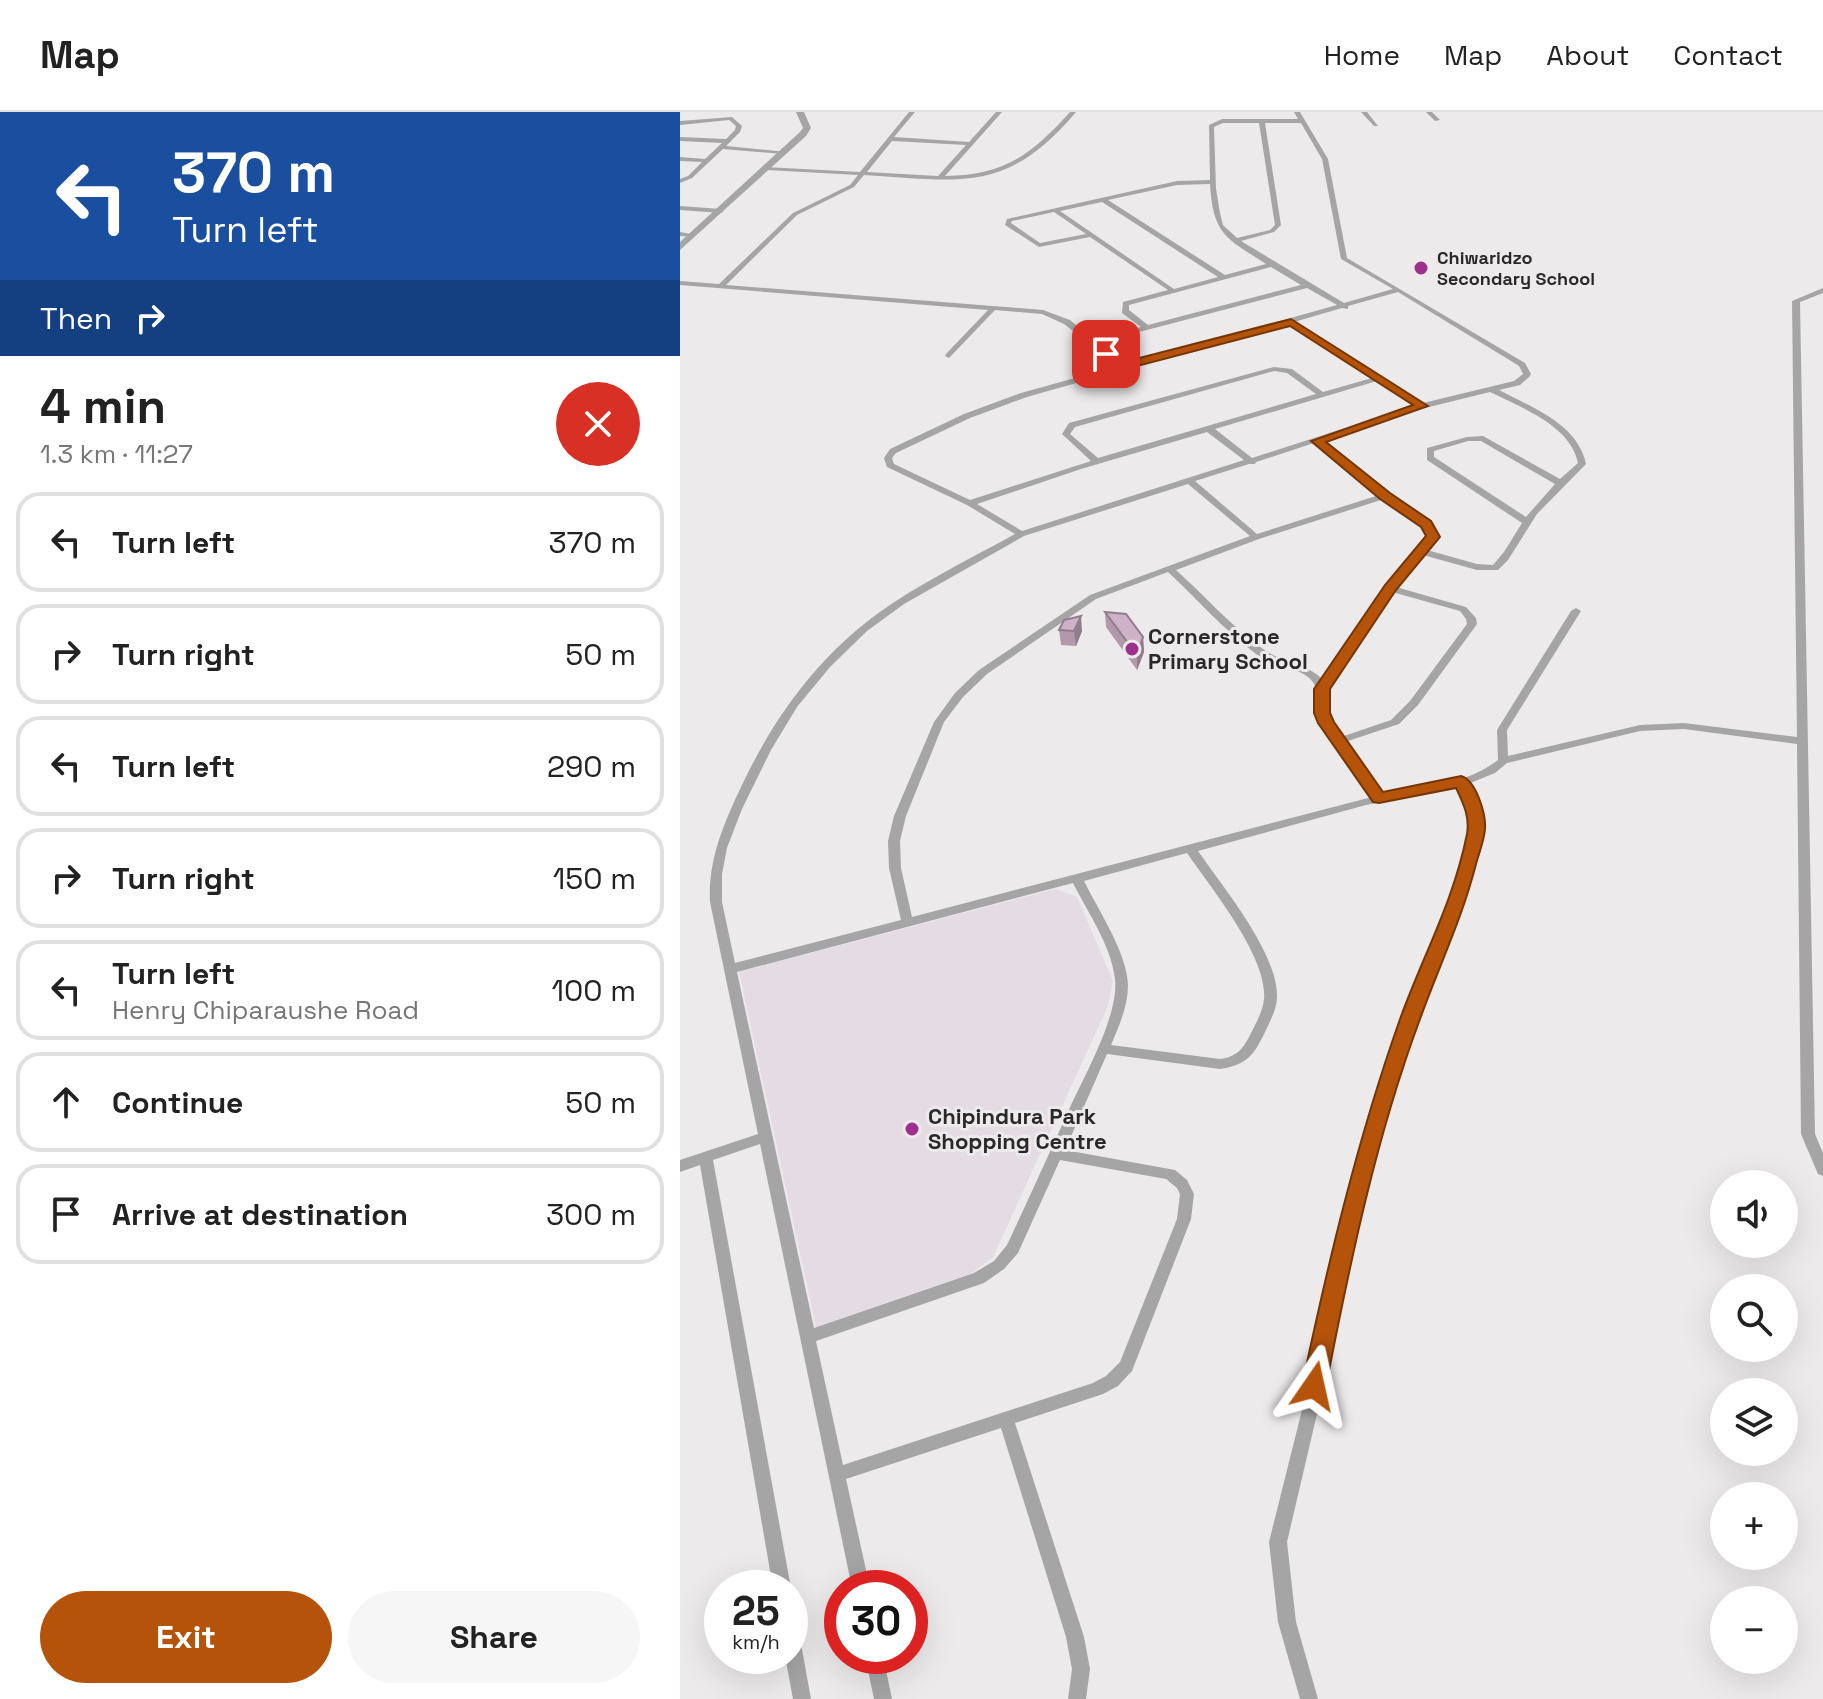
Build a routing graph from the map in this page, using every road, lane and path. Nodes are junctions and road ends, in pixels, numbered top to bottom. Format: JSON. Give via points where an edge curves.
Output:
{"nodes":[{"id":1,"x":800,"y":112,"type":"edge"},
{"id":2,"x":912,"y":112,"type":"edge"},
{"id":3,"x":999,"y":112,"type":"edge"},
{"id":4,"x":1073,"y":112,"type":"edge"},
{"id":5,"x":1364,"y":112,"type":"edge"},
{"id":6,"x":1429,"y":112,"type":"edge"},
{"id":7,"x":1300,"y":116,"type":"edge"},
{"id":8,"x":1437,"y":120,"type":"dead end"},
{"id":9,"x":1262,"y":121,"type":"junction"},
{"id":10,"x":680,"y":123,"type":"edge"},
{"id":11,"x":1376,"y":125,"type":"dead end"},
{"id":12,"x":680,"y":139,"type":"edge"},
{"id":13,"x":891,"y":139,"type":"junction"},
{"id":14,"x":723,"y":144,"type":"junction"},
{"id":15,"x":972,"y":144,"type":"junction"},
{"id":16,"x":783,"y":152,"type":"junction"},
{"id":17,"x":680,"y":159,"type":"edge"},
{"id":18,"x":706,"y":161,"type":"junction"},
{"id":19,"x":767,"y":168,"type":"junction"},
{"id":20,"x":861,"y":175,"type":"junction"},
{"id":21,"x":940,"y":178,"type":"junction"},
{"id":22,"x":680,"y":181,"type":"edge"},
{"id":23,"x":1214,"y":182,"type":"junction"},
{"id":24,"x":1102,"y":199,"type":"junction"},
{"id":25,"x":680,"y":208,"type":"edge"},
{"id":26,"x":1055,"y":210,"type":"junction"},
{"id":27,"x":721,"y":211,"type":"junction"},
{"id":28,"x":680,"y":234,"type":"edge"},
{"id":29,"x":693,"y":235,"type":"junction"},
{"id":30,"x":1091,"y":235,"type":"junction"},
{"id":31,"x":1238,"y":240,"type":"junction"},
{"id":32,"x":680,"y":247,"type":"edge"},
{"id":33,"x":1273,"y":264,"type":"junction"},
{"id":34,"x":1225,"y":278,"type":"junction"},
{"id":35,"x":680,"y":283,"type":"edge"},
{"id":36,"x":1309,"y":285,"type":"junction"},
{"id":37,"x":721,"y":286,"type":"junction"},
{"id":38,"x":1399,"y":290,"type":"junction"},
{"id":39,"x":1823,"y":290,"type":"edge"},
{"id":40,"x":1173,"y":291,"type":"junction"},
{"id":41,"x":994,"y":307,"type":"junction"},
{"id":42,"x":1345,"y":307,"type":"junction"},
{"id":43,"x":1291,"y":323,"type":"junction"},
{"id":44,"x":1146,"y":327,"type":"junction"},
{"id":45,"x":1091,"y":342,"type":"junction"},
{"id":46,"x":949,"y":356,"type":"dead end"},
{"id":47,"x":1122,"y":366,"type":"junction"},
{"id":48,"x":1380,"y":378,"type":"junction"},
{"id":49,"x":1491,"y":389,"type":"junction"},
{"id":50,"x":1322,"y":395,"type":"junction"},
{"id":51,"x":1422,"y":406,"type":"junction"},
{"id":52,"x":1209,"y":429,"type":"junction"},
{"id":53,"x":1317,"y":441,"type":"junction"},
{"id":54,"x":1097,"y":462,"type":"junction"},
{"id":55,"x":1252,"y":462,"type":"junction"},
{"id":56,"x":1190,"y":481,"type":"junction"},
{"id":57,"x":1560,"y":483,"type":"junction"},
{"id":58,"x":1385,"y":496,"type":"junction"},
{"id":59,"x":970,"y":503,"type":"junction"},
{"id":60,"x":1527,"y":522,"type":"junction"},
{"id":61,"x":1021,"y":534,"type":"junction"},
{"id":62,"x":1256,"y":537,"type":"junction"},
{"id":63,"x":1422,"y":552,"type":"junction"},
{"id":64,"x":1169,"y":568,"type":"junction"},
{"id":65,"x":1390,"y":588,"type":"junction"},
{"id":66,"x":1576,"y":611,"type":"dead end"},
{"id":67,"x":1322,"y":689,"type":"junction"},
{"id":68,"x":1339,"y":741,"type":"junction"},
{"id":69,"x":1802,"y":741,"type":"junction"},
{"id":70,"x":1503,"y":761,"type":"junction"},
{"id":71,"x":1461,"y":782,"type":"junction"},
{"id":72,"x":1379,"y":798,"type":"junction"},
{"id":73,"x":1191,"y":850,"type":"junction"},
{"id":74,"x":1077,"y":879,"type":"junction"},
{"id":75,"x":907,"y":922,"type":"junction"},
{"id":76,"x":730,"y":969,"type":"junction"},
{"id":77,"x":1103,"y":1049,"type":"junction"},
{"id":78,"x":766,"y":1137,"type":"junction"},
{"id":79,"x":1056,"y":1154,"type":"junction"},
{"id":80,"x":706,"y":1159,"type":"junction"},
{"id":81,"x":680,"y":1166,"type":"edge"},
{"id":82,"x":1823,"y":1170,"type":"edge"},
{"id":83,"x":808,"y":1337,"type":"junction"},
{"id":84,"x":1006,"y":1419,"type":"junction"},
{"id":85,"x":838,"y":1474,"type":"junction"},
{"id":86,"x":779,"y":1570,"type":"edge"},
{"id":87,"x":857,"y":1570,"type":"edge"},
{"id":88,"x":797,"y":1674,"type":"edge"},
{"id":89,"x":878,"y":1674,"type":"edge"},
{"id":90,"x":802,"y":1699,"type":"edge"},
{"id":91,"x":883,"y":1699,"type":"edge"},
{"id":92,"x":1077,"y":1699,"type":"edge"},
{"id":93,"x":1309,"y":1699,"type":"edge"}],
"edges":[{"from":1,"to":16,"type":"street","via":[[806,131]]},
{"from":2,"to":13,"type":"street"},
{"from":3,"to":15,"type":"street"},
{"from":4,"to":21,"type":"street","via":[[1048,140],[1001,171],[976,178]]},
{"from":5,"to":11,"type":"street"},
{"from":6,"to":8,"type":"street"},
{"from":7,"to":9,"type":"street"},
{"from":7,"to":38,"type":"street","via":[[1325,159],[1344,259]]},
{"from":9,"to":23,"type":"street","via":[[1211,126]]},
{"from":9,"to":31,"type":"street","via":[[1278,225]]},
{"from":10,"to":14,"type":"street","via":[[730,118],[738,131]]},
{"from":12,"to":14,"type":"street"},
{"from":13,"to":15,"type":"street"},
{"from":13,"to":20,"type":"street"},
{"from":14,"to":16,"type":"street"},
{"from":14,"to":18,"type":"street"},
{"from":15,"to":21,"type":"street"},
{"from":16,"to":19,"type":"street"},
{"from":17,"to":18,"type":"street"},
{"from":18,"to":22,"type":"street"},
{"from":19,"to":20,"type":"street"},
{"from":19,"to":27,"type":"street"},
{"from":20,"to":21,"type":"street"},
{"from":20,"to":37,"type":"street","via":[[852,186],[795,214]]},
{"from":23,"to":24,"type":"street","via":[[1177,183]]},
{"from":23,"to":31,"type":"street","via":[[1222,229]]},
{"from":24,"to":26,"type":"street"},
{"from":24,"to":34,"type":"street"},
{"from":25,"to":27,"type":"street"},
{"from":26,"to":30,"type":"street"},
{"from":26,"to":30,"type":"street","via":[[1007,224],[1039,245]]},
{"from":27,"to":29,"type":"street"},
{"from":28,"to":29,"type":"street"},
{"from":29,"to":32,"type":"street"},
{"from":30,"to":40,"type":"street"},
{"from":31,"to":33,"type":"street"},
{"from":33,"to":34,"type":"street"},
{"from":33,"to":36,"type":"street"},
{"from":34,"to":40,"type":"street"},
{"from":35,"to":37,"type":"street"},
{"from":36,"to":42,"type":"street"},
{"from":36,"to":44,"type":"street"},
{"from":37,"to":41,"type":"street"},
{"from":38,"to":42,"type":"street"},
{"from":38,"to":49,"type":"street","via":[[1526,370],[1517,383]]},
{"from":39,"to":69,"type":"street","via":[[1796,301]]},
{"from":40,"to":44,"type":"street","via":[[1126,304],[1125,311]]},
{"from":41,"to":45,"type":"street","via":[[1055,316]]},
{"from":41,"to":46,"type":"street"},
{"from":42,"to":43,"type":"street"},
{"from":43,"to":47,"type":"street"},
{"from":43,"to":48,"type":"street"},
{"from":44,"to":45,"type":"street"},
{"from":45,"to":47,"type":"street"},
{"from":47,"to":59,"type":"street","via":[[967,416],[888,458],[898,470]]},
{"from":48,"to":50,"type":"street"},
{"from":48,"to":51,"type":"street"},
{"from":49,"to":51,"type":"street"},
{"from":49,"to":57,"type":"street","via":[[1578,443],[1582,464]]},
{"from":50,"to":52,"type":"street"},
{"from":50,"to":54,"type":"street","via":[[1289,371],[1274,369],[1072,425],[1066,434]]},
{"from":51,"to":53,"type":"street"},
{"from":52,"to":54,"type":"street"},
{"from":52,"to":55,"type":"street"},
{"from":53,"to":55,"type":"street"},
{"from":53,"to":58,"type":"street"},
{"from":54,"to":59,"type":"street"},
{"from":55,"to":56,"type":"street"},
{"from":56,"to":61,"type":"street"},
{"from":56,"to":62,"type":"street"},
{"from":57,"to":60,"type":"street"},
{"from":57,"to":60,"type":"street","via":[[1483,438],[1430,450],[1430,458]]},
{"from":58,"to":62,"type":"street"},
{"from":58,"to":63,"type":"street","via":[[1432,532]]},
{"from":59,"to":61,"type":"street"},
{"from":60,"to":63,"type":"street","via":[[1495,568]]},
{"from":61,"to":76,"type":"street","via":[[866,627],[840,650],[775,731],[731,819],[713,878]]},
{"from":62,"to":64,"type":"street"},
{"from":63,"to":65,"type":"street"},
{"from":64,"to":67,"type":"street","via":[[1256,648],[1316,677]]},
{"from":64,"to":75,"type":"street","via":[[1067,612],[983,672],[939,722],[894,841]]},
{"from":65,"to":67,"type":"street"},
{"from":65,"to":68,"type":"street","via":[[1463,609],[1472,624],[1395,722]]},
{"from":66,"to":70,"type":"street","via":[[1502,730]]},
{"from":67,"to":68,"type":"street","via":[[1322,713]]},
{"from":68,"to":72,"type":"street"},
{"from":69,"to":70,"type":"street","via":[[1669,726],[1640,728]]},
{"from":69,"to":82,"type":"street","via":[[1808,1134]]},
{"from":70,"to":71,"type":"street"},
{"from":71,"to":72,"type":"street"},
{"from":71,"to":93,"type":"street","via":[[1476,814],[1476,831],[1455,913],[1410,1019],[1375,1128],[1278,1542],[1287,1622]]},
{"from":72,"to":73,"type":"street"},
{"from":73,"to":74,"type":"street"},
{"from":73,"to":77,"type":"street","via":[[1258,951],[1270,986],[1265,1018],[1246,1056],[1235,1063]]},
{"from":74,"to":75,"type":"street"},
{"from":74,"to":77,"type":"street","via":[[1121,977],[1116,1016]]},
{"from":75,"to":76,"type":"street"},
{"from":76,"to":78,"type":"street"},
{"from":77,"to":79,"type":"street"},
{"from":78,"to":80,"type":"street"},
{"from":78,"to":83,"type":"street"},
{"from":79,"to":83,"type":"street","via":[[1013,1249],[999,1265],[979,1278]]},
{"from":79,"to":84,"type":"street","via":[[1170,1174],[1184,1183],[1189,1197],[1126,1366],[1097,1389]]},
{"from":80,"to":81,"type":"street"},
{"from":80,"to":86,"type":"street"},
{"from":83,"to":85,"type":"street"},
{"from":84,"to":85,"type":"street"},
{"from":84,"to":92,"type":"street","via":[[1075,1637],[1081,1669]]},
{"from":85,"to":87,"type":"street"},
{"from":88,"to":90,"type":"street"},
{"from":89,"to":91,"type":"street"}]}
